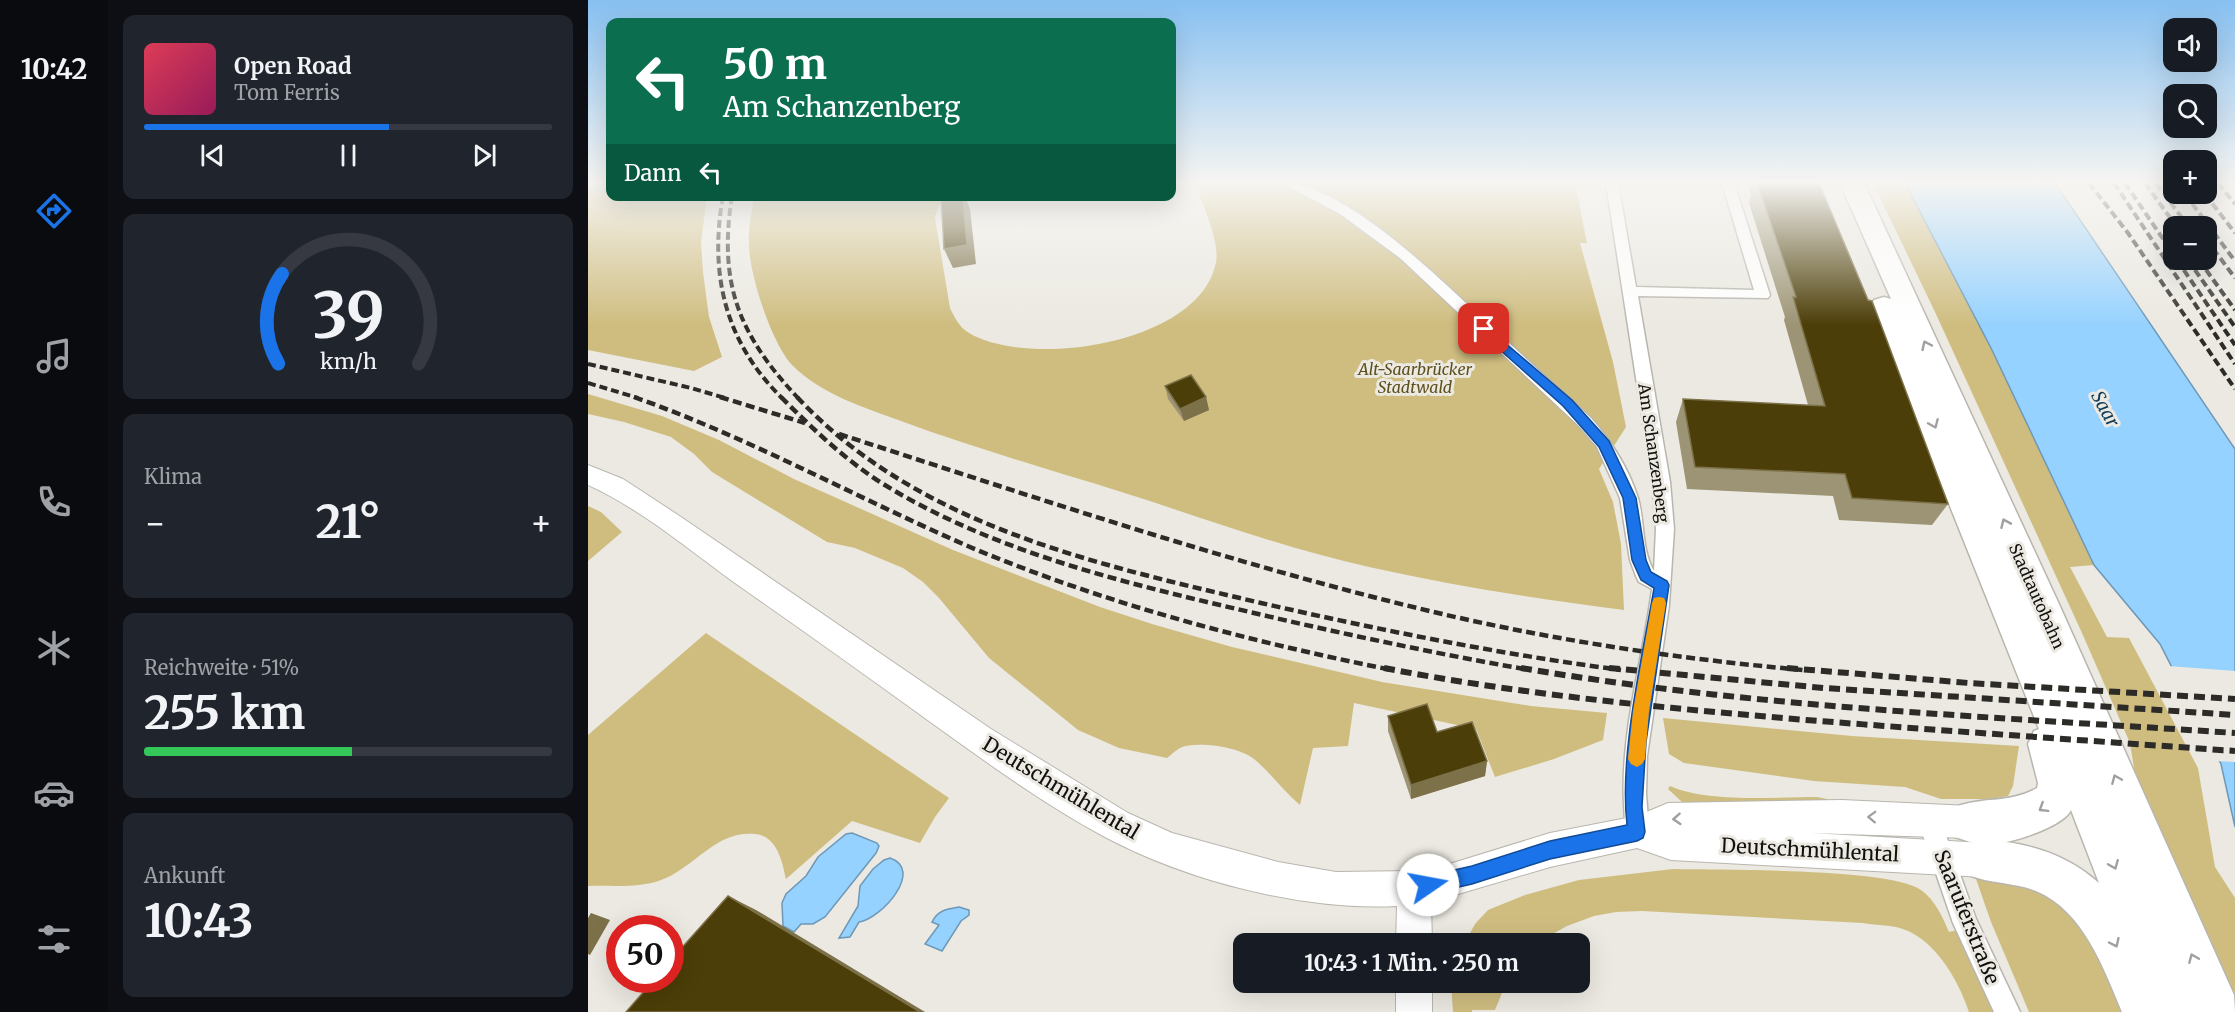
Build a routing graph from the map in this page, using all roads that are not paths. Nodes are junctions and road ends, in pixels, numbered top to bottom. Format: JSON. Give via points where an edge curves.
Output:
{"nodes":[{"id":1,"x":1372,"y":230,"type":"edge"},
{"id":2,"x":1620,"y":230,"type":"edge"},
{"id":3,"x":1743,"y":230,"type":"edge"},
{"id":4,"x":1850,"y":230,"type":"edge"},
{"id":5,"x":1873,"y":230,"type":"edge"},
{"id":6,"x":1630,"y":291,"type":"junction"},
{"id":7,"x":588,"y":474,"type":"edge"},
{"id":8,"x":1998,"y":577,"type":"junction"},
{"id":9,"x":1661,"y":585,"type":"junction"},
{"id":10,"x":1930,"y":821,"type":"junction"},
{"id":11,"x":1637,"y":832,"type":"junction"},
{"id":12,"x":1977,"y":841,"type":"junction"},
{"id":13,"x":1941,"y":857,"type":"junction"},
{"id":14,"x":1414,"y":888,"type":"junction"},
{"id":15,"x":1414,"y":933,"type":"edge"},
{"id":16,"x":1414,"y":993,"type":"edge"},
{"id":17,"x":1414,"y":1012,"type":"edge"},
{"id":18,"x":2007,"y":1012,"type":"edge"},
{"id":19,"x":2146,"y":1012,"type":"edge"},
{"id":20,"x":2173,"y":1012,"type":"edge"},
{"id":21,"x":2217,"y":1012,"type":"edge"}],
"edges":[{"from":1,"to":9,"type":"street","via":[[1406,255],[1586,422],[1604,444],[1629,498],[1639,560],[1646,576]]},
{"from":2,"to":6,"type":"street","name":"Am Schanzenberg"},
{"from":3,"to":6,"type":"street","via":[[1763,295]]},
{"from":4,"to":8,"type":"highway","name":"Stadtautobahn","one_way":true},
{"from":21,"to":5,"type":"highway","name":"Stadtautobahn","one_way":true,"via":[[2040,602]]},
{"from":6,"to":9,"type":"street","name":"Am Schanzenberg","via":[[1660,475],[1665,529]]},
{"from":7,"to":14,"type":"main road","name":"Deutschmühlental","via":[[614,486],[980,739],[1116,825],[1169,849],[1278,879],[1349,890]]},
{"from":8,"to":12,"type":"highway","one_way":true,"via":[[2008,642],[2059,783],[2054,801]]},
{"from":8,"to":20,"type":"highway","name":"Stadtautobahn","one_way":true},
{"from":9,"to":11,"type":"street","name":"Am Schanzenberg","via":[[1637,742]]},
{"from":10,"to":11,"type":"main road","name":"Deutschmühlental","one_way":true,"via":[[1842,816],[1696,817],[1668,819]]},
{"from":10,"to":12,"type":"main road","name":"Deutschmühlental"},
{"from":10,"to":13,"type":"street","name":"Saaruferstraße"},
{"from":11,"to":13,"type":"main road","name":"Deutschmühlental","via":[[1671,843]]},
{"from":11,"to":14,"type":"main road","name":"Deutschmühlental","via":[[1550,850],[1472,875]]},
{"from":12,"to":13,"type":"main road","name":"Deutschmühlental"},
{"from":12,"to":19,"type":"highway","one_way":true,"via":[[2053,876],[2083,899],[2111,935]]},
{"from":13,"to":18,"type":"street","name":"Saaruferstraße","via":[[1965,923]]},
{"from":14,"to":15,"type":"main road"},
{"from":16,"to":17,"type":"main road"}]}
